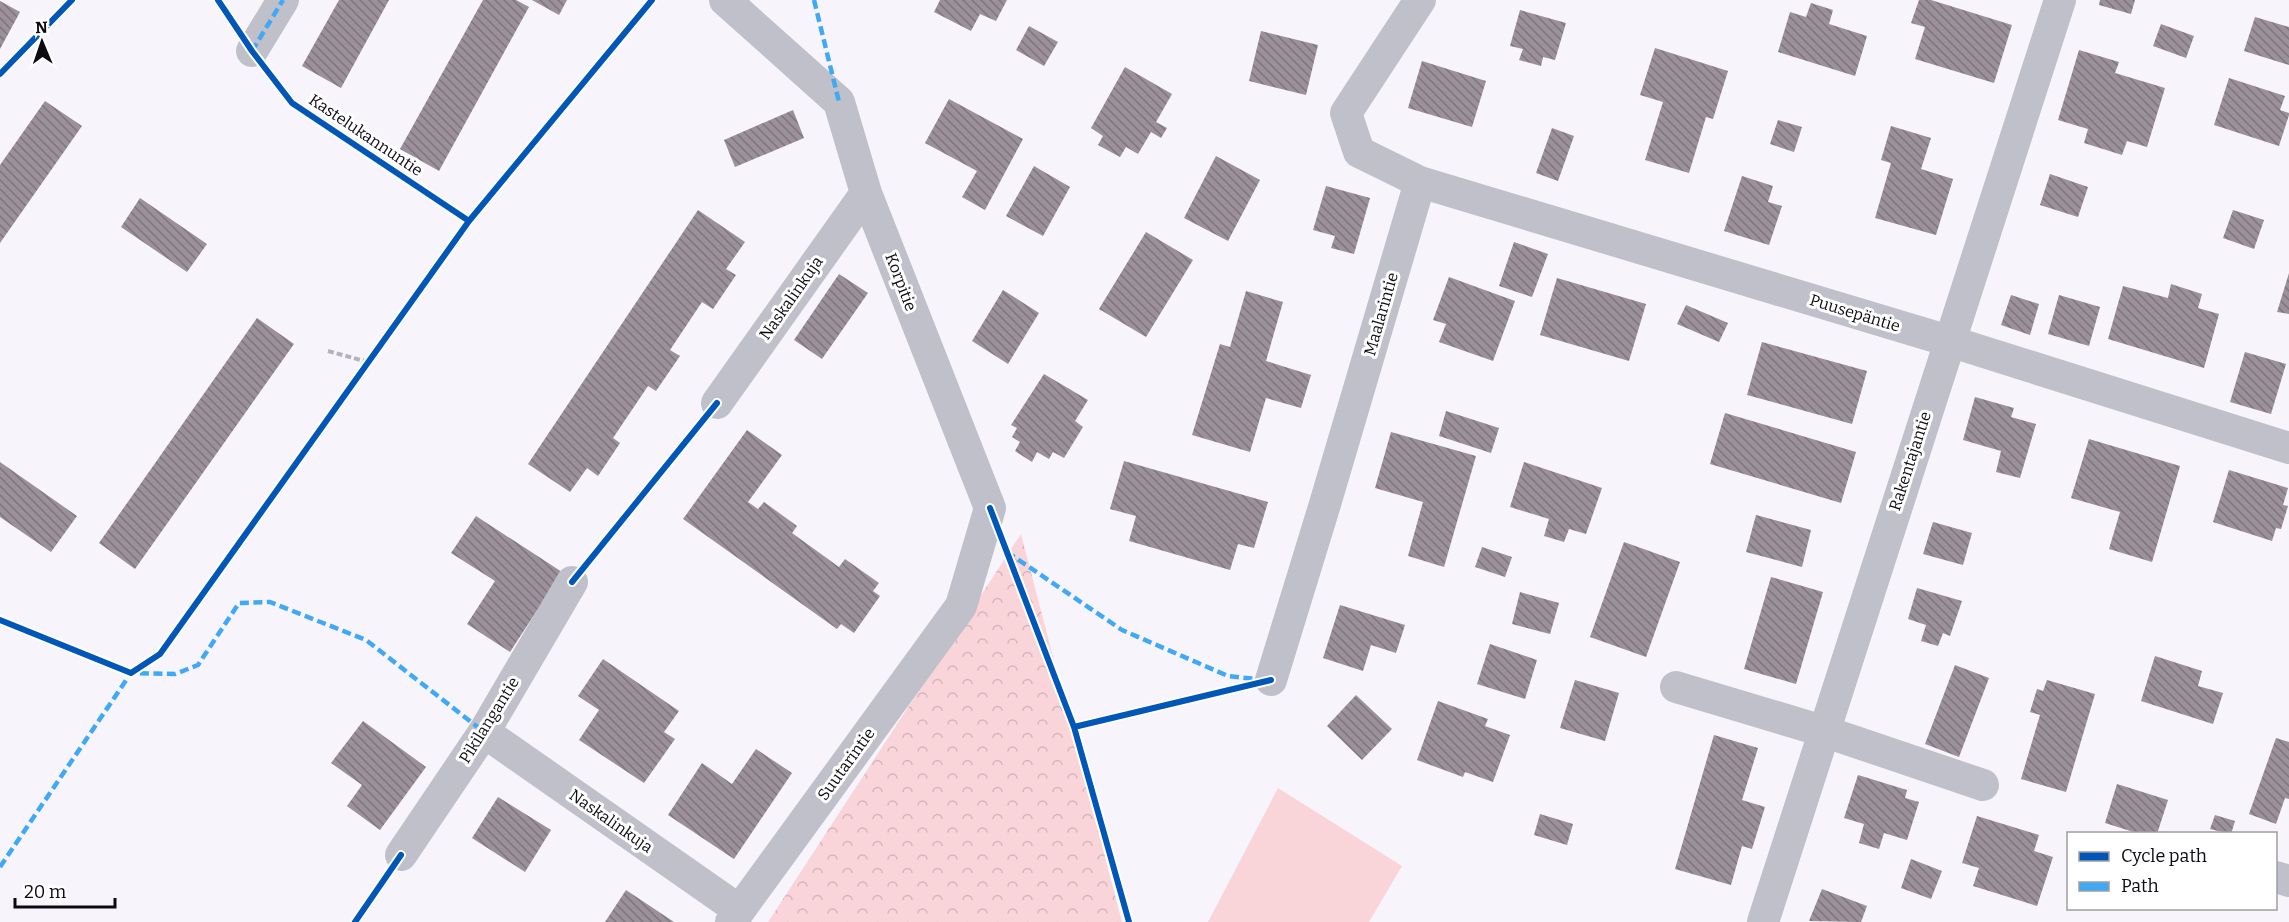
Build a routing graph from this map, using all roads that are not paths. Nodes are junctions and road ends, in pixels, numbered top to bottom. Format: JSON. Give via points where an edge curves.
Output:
{"nodes":[{"id":1,"x":282,"y":0,"type":"edge"},
{"id":2,"x":725,"y":0,"type":"edge"},
{"id":3,"x":1420,"y":0,"type":"edge"},
{"id":4,"x":2060,"y":0,"type":"edge"},
{"id":5,"x":252,"y":51,"type":"dead end"},
{"id":6,"x":1420,"y":182,"type":"junction"},
{"id":7,"x":866,"y":193,"type":"junction"},
{"id":8,"x":1949,"y":341,"type":"junction"},
{"id":9,"x":717,"y":404,"type":"dead end"},
{"id":10,"x":2289,"y":448,"type":"edge"},
{"id":11,"x":572,"y":582,"type":"dead end"},
{"id":12,"x":962,"y":606,"type":"joint"},
{"id":13,"x":1270,"y":680,"type":"dead end"},
{"id":14,"x":1676,"y":687,"type":"dead end"},
{"id":15,"x":1823,"y":731,"type":"junction"},
{"id":16,"x":484,"y":732,"type":"junction"},
{"id":17,"x":1983,"y":785,"type":"dead end"},
{"id":18,"x":401,"y":855,"type":"dead end"},
{"id":19,"x":735,"y":916,"type":"edge"},
{"id":20,"x":1763,"y":922,"type":"edge"}],
"edges":[{"from":1,"to":5,"type":"street"},
{"from":2,"to":7,"type":"street","name":"Korpitie","via":[[839,102]]},
{"from":3,"to":6,"type":"street","via":[[1346,113],[1359,153]]},
{"from":4,"to":8,"type":"street","name":"Rakentajantie"},
{"from":6,"to":8,"type":"street","name":"Puusepäntie"},
{"from":6,"to":13,"type":"street","name":"Maalarintie"},
{"from":7,"to":9,"type":"street","name":"Naskalinkuja"},
{"from":7,"to":12,"type":"street","name":"Korpitie","via":[[990,508]]},
{"from":8,"to":10,"type":"street","name":"Puusepäntie"},
{"from":8,"to":15,"type":"street","name":"Rakentajantie"},
{"from":11,"to":16,"type":"street","name":"Pikilangantie"},
{"from":12,"to":19,"type":"street","name":"Suutarintie"},
{"from":14,"to":15,"type":"street"},
{"from":15,"to":17,"type":"street"},
{"from":15,"to":20,"type":"street","name":"Rakentajantie"},
{"from":16,"to":18,"type":"street","name":"Pikilangantie"},
{"from":16,"to":19,"type":"street","name":"Naskalinkuja"}]}
